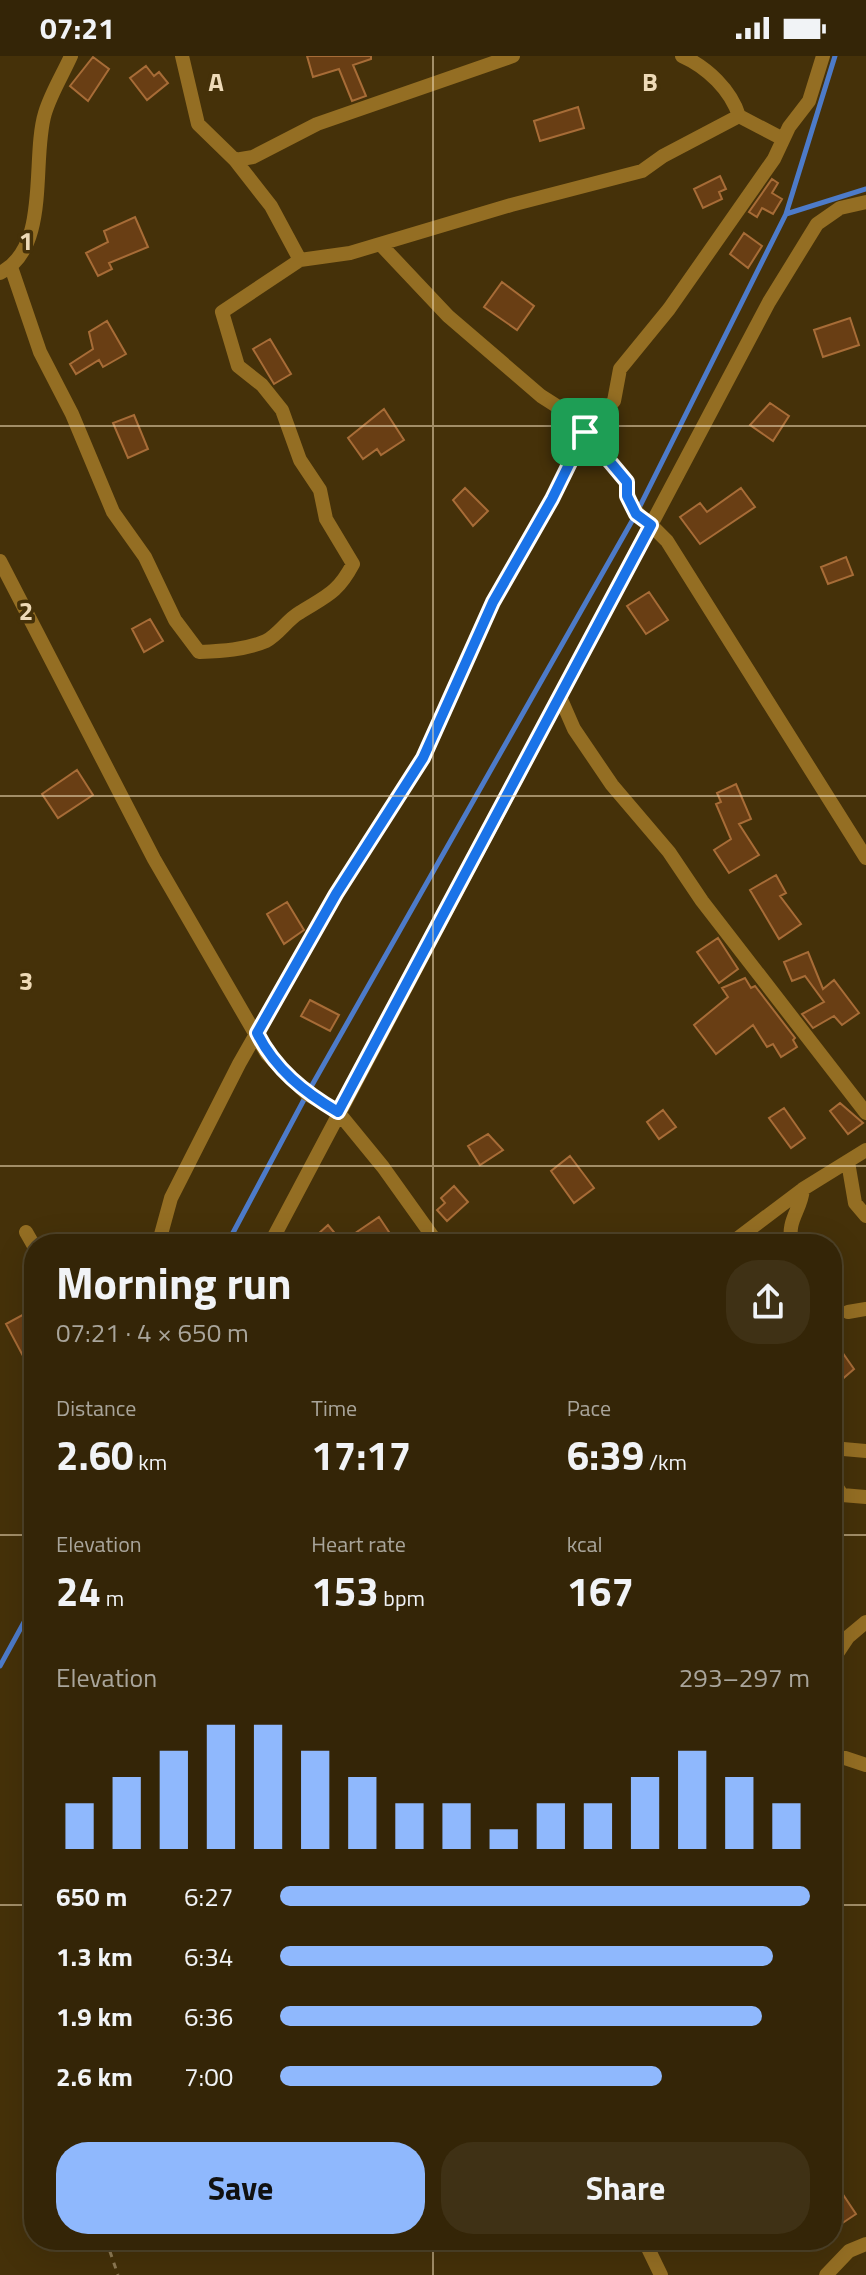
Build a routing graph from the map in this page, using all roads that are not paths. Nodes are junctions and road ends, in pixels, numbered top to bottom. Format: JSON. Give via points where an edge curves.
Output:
{"nodes":[{"id":1,"x":71,"y":56,"type":"edge"},
{"id":2,"x":182,"y":56,"type":"edge"},
{"id":3,"x":513,"y":56,"type":"edge"},
{"id":4,"x":682,"y":56,"type":"edge"},
{"id":5,"x":823,"y":56,"type":"edge"},
{"id":6,"x":739,"y":116,"type":"junction"},
{"id":7,"x":783,"y":139,"type":"junction"},
{"id":8,"x":235,"y":160,"type":"junction"},
{"id":9,"x":866,"y":202,"type":"edge"},
{"id":10,"x":381,"y":245,"type":"junction"},
{"id":11,"x":300,"y":260,"type":"junction"},
{"id":12,"x":6,"y":270,"type":"edge"},
{"id":13,"x":586,"y":429,"type":"junction"},
{"id":14,"x":651,"y":525,"type":"junction"},
{"id":15,"x":0,"y":561,"type":"edge"},
{"id":16,"x":560,"y":697,"type":"junction"},
{"id":17,"x":866,"y":858,"type":"edge"},
{"id":18,"x":257,"y":1033,"type":"junction"},
{"id":19,"x":338,"y":1112,"type":"junction"},
{"id":20,"x":866,"y":1113,"type":"edge"},
{"id":21,"x":866,"y":1150,"type":"edge"},
{"id":22,"x":848,"y":1162,"type":"junction"},
{"id":23,"x":803,"y":1189,"type":"junction"},
{"id":24,"x":866,"y":1216,"type":"edge"},
{"id":25,"x":161,"y":1234,"type":"edge"},
{"id":26,"x":275,"y":1234,"type":"edge"},
{"id":27,"x":431,"y":1234,"type":"edge"},
{"id":28,"x":743,"y":1234,"type":"edge"},
{"id":29,"x":790,"y":1234,"type":"edge"},
{"id":30,"x":866,"y":1309,"type":"edge"},
{"id":31,"x":848,"y":1312,"type":"dead end"},
{"id":32,"x":842,"y":1449,"type":"edge"},
{"id":33,"x":866,"y":1451,"type":"edge"},
{"id":34,"x":842,"y":1495,"type":"edge"},
{"id":35,"x":866,"y":1497,"type":"edge"},
{"id":36,"x":866,"y":1622,"type":"edge"},
{"id":37,"x":842,"y":1646,"type":"edge"},
{"id":38,"x":842,"y":1757,"type":"edge"},
{"id":39,"x":866,"y":1766,"type":"edge"},
{"id":40,"x":866,"y":2244,"type":"edge"},
{"id":41,"x":649,"y":2250,"type":"edge"},
{"id":42,"x":661,"y":2275,"type":"edge"},
{"id":43,"x":826,"y":2275,"type":"edge"}],
"edges":[{"from":1,"to":12,"type":"street","via":[[45,114],[30,233],[20,260]]},
{"from":2,"to":8,"type":"street","via":[[198,124]]},
{"from":3,"to":8,"type":"street","via":[[317,124],[253,157]]},
{"from":4,"to":6,"type":"street","via":[[719,84]]},
{"from":5,"to":7,"type":"street","via":[[809,101]]},
{"from":6,"to":7,"type":"street"},
{"from":6,"to":10,"type":"street","via":[[642,171]]},
{"from":7,"to":13,"type":"street","via":[[669,309],[620,369],[614,401]]},
{"from":8,"to":11,"type":"street","via":[[271,206]]},
{"from":9,"to":14,"type":"street","via":[[840,208],[817,224],[769,302]]},
{"from":10,"to":11,"type":"street"},
{"from":10,"to":13,"type":"street","via":[[448,316]]},
{"from":11,"to":12,"type":"street","via":[[222,312],[238,366],[282,410],[300,460],[320,490],[326,519],[353,564],[340,587],[267,640],[199,652],[113,512]]},
{"from":13,"to":14,"type":"street","via":[[627,482],[636,514]]},
{"from":13,"to":18,"type":"street","via":[[493,602],[423,758],[336,894]]},
{"from":14,"to":16,"type":"street"},
{"from":14,"to":17,"type":"street","via":[[675,553]]},
{"from":15,"to":18,"type":"street","via":[[154,859]]},
{"from":16,"to":19,"type":"street"},
{"from":16,"to":20,"type":"street","via":[[574,729],[612,785],[669,852]]},
{"from":18,"to":19,"type":"street","via":[[267,1054],[307,1094]]},
{"from":18,"to":25,"type":"street","via":[[171,1198]]},
{"from":19,"to":26,"type":"street"},
{"from":19,"to":27,"type":"street"},
{"from":21,"to":22,"type":"street"},
{"from":22,"to":23,"type":"street"},
{"from":22,"to":24,"type":"street","via":[[855,1203]]},
{"from":23,"to":28,"type":"street"},
{"from":23,"to":29,"type":"street"},
{"from":30,"to":31,"type":"street"},
{"from":32,"to":33,"type":"street"},
{"from":34,"to":35,"type":"street"},
{"from":36,"to":37,"type":"street"},
{"from":38,"to":39,"type":"street"},
{"from":40,"to":43,"type":"street","via":[[849,2251]]},
{"from":41,"to":42,"type":"street"}]}
